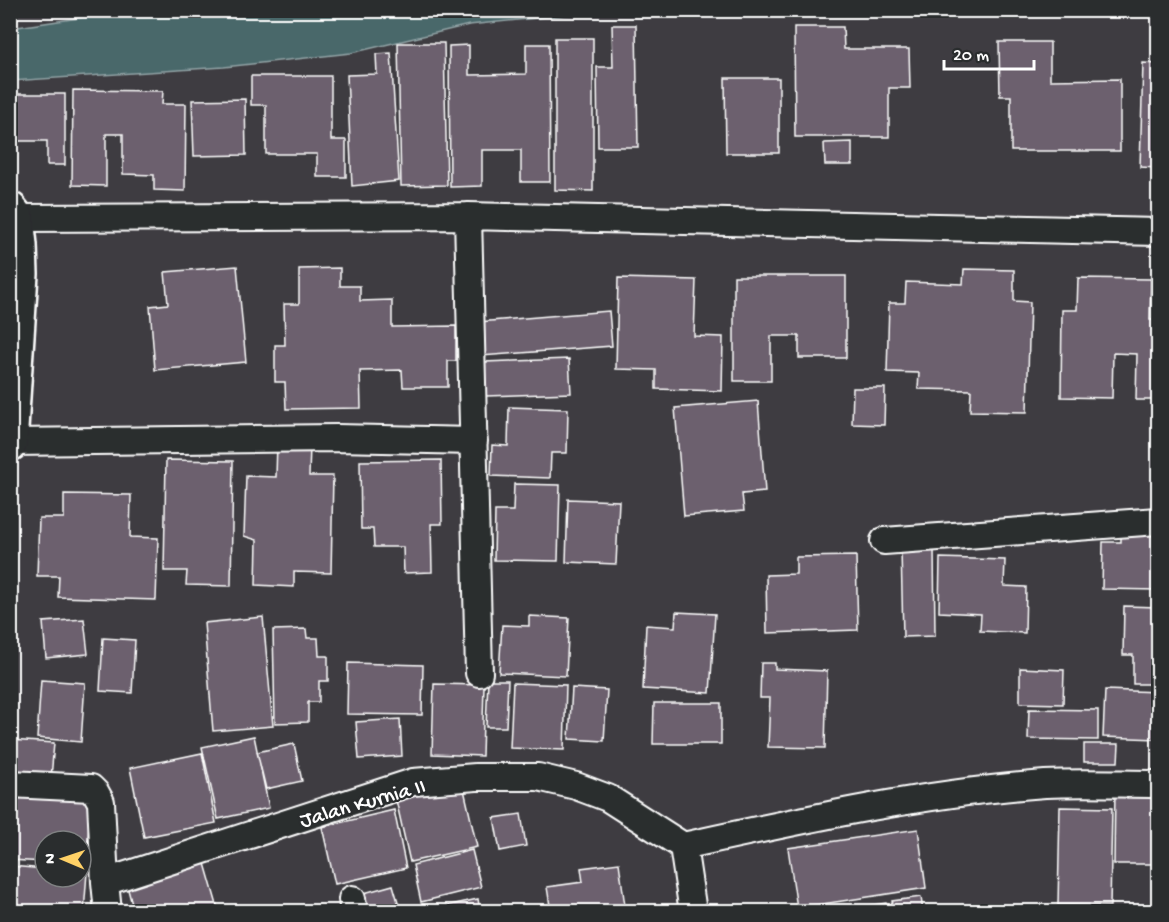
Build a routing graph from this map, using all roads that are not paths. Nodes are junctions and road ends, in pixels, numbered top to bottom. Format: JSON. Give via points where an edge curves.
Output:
{"nodes":[{"id":1,"x":14,"y":213,"type":"edge"},
{"id":2,"x":468,"y":216,"type":"junction"},
{"id":3,"x":1158,"y":232,"type":"edge"},
{"id":4,"x":14,"y":342,"type":"edge"},
{"id":5,"x":474,"y":441,"type":"junction"},
{"id":6,"x":11,"y":443,"type":"edge"},
{"id":7,"x":1158,"y":521,"type":"edge"},
{"id":8,"x":884,"y":541,"type":"dead end"},
{"id":9,"x":479,"y":674,"type":"dead end"},
{"id":10,"x":10,"y":784,"type":"edge"},
{"id":11,"x":1158,"y":784,"type":"edge"},
{"id":12,"x":682,"y":846,"type":"junction"},
{"id":13,"x":105,"y":882,"type":"junction"},
{"id":14,"x":108,"y":912,"type":"edge"},
{"id":15,"x":693,"y":912,"type":"edge"}],
"edges":[{"from":1,"to":2,"type":"street"},
{"from":1,"to":4,"type":"street","via":[[21,274]]},
{"from":2,"to":3,"type":"street"},
{"from":2,"to":5,"type":"street"},
{"from":4,"to":6,"type":"street"},
{"from":5,"to":6,"type":"street","via":[[337,438]]},
{"from":5,"to":9,"type":"street"},
{"from":7,"to":8,"type":"street"},
{"from":10,"to":13,"type":"street","via":[[91,788],[96,792]]},
{"from":11,"to":12,"type":"street","via":[[1046,784],[914,800]]},
{"from":12,"to":13,"type":"street","name":"Jalan Kurnia II","via":[[608,798],[576,786],[538,777],[477,777],[413,782]]},
{"from":12,"to":15,"type":"street"},
{"from":13,"to":14,"type":"street"}]}
